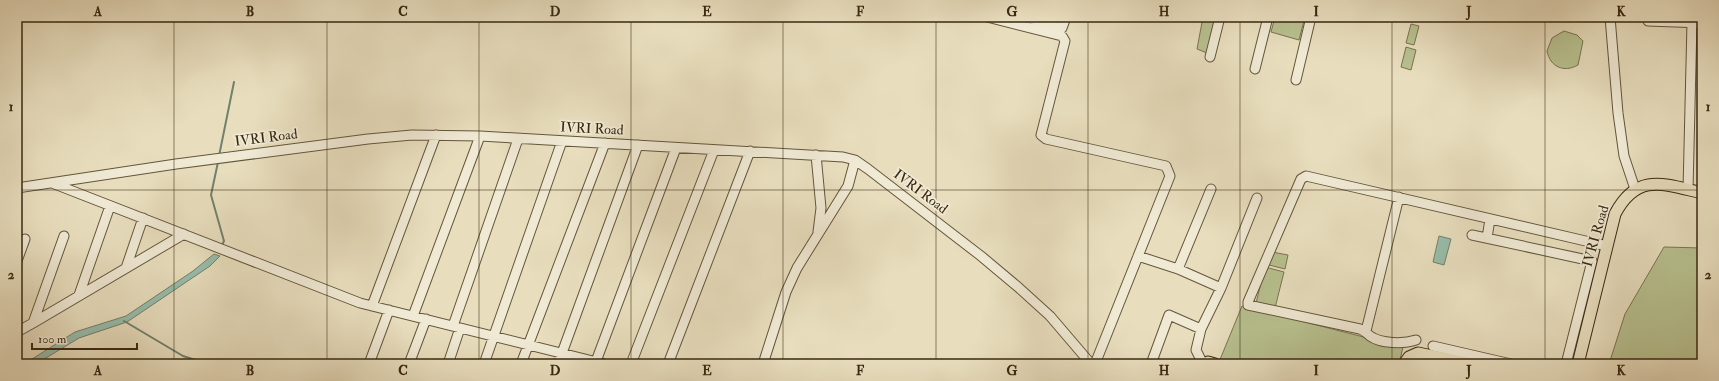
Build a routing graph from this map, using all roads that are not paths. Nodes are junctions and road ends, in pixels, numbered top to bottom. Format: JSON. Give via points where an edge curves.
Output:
{"nodes":[{"id":1,"x":987,"y":17,"type":"edge"},
{"id":2,"x":1024,"y":17,"type":"edge"},
{"id":3,"x":1066,"y":17,"type":"edge"},
{"id":4,"x":1220,"y":17,"type":"edge"},
{"id":5,"x":1268,"y":17,"type":"edge"},
{"id":6,"x":1311,"y":17,"type":"edge"},
{"id":7,"x":1610,"y":17,"type":"edge"},
{"id":8,"x":1648,"y":21,"type":"dead end"},
{"id":9,"x":1697,"y":22,"type":"edge"},
{"id":10,"x":1210,"y":57,"type":"dead end"},
{"id":11,"x":1255,"y":69,"type":"dead end"},
{"id":12,"x":1296,"y":80,"type":"dead end"},
{"id":13,"x":436,"y":135,"type":"junction"},
{"id":14,"x":480,"y":136,"type":"junction"},
{"id":15,"x":518,"y":138,"type":"junction"},
{"id":16,"x":562,"y":141,"type":"junction"},
{"id":17,"x":604,"y":144,"type":"junction"},
{"id":18,"x":638,"y":145,"type":"junction"},
{"id":19,"x":676,"y":148,"type":"junction"},
{"id":20,"x":714,"y":150,"type":"junction"},
{"id":21,"x":750,"y":151,"type":"junction"},
{"id":22,"x":816,"y":155,"type":"junction"},
{"id":23,"x":855,"y":160,"type":"junction"},
{"id":24,"x":51,"y":183,"type":"junction"},
{"id":25,"x":17,"y":188,"type":"edge"},
{"id":26,"x":1211,"y":189,"type":"dead end"},
{"id":27,"x":1635,"y":189,"type":"junction"},
{"id":28,"x":1688,"y":190,"type":"junction"},
{"id":29,"x":1702,"y":193,"type":"edge"},
{"id":30,"x":1399,"y":197,"type":"junction"},
{"id":31,"x":1257,"y":198,"type":"dead end"},
{"id":32,"x":110,"y":206,"type":"junction"},
{"id":33,"x":821,"y":206,"type":"junction"},
{"id":34,"x":834,"y":208,"type":"junction"},
{"id":35,"x":143,"y":218,"type":"junction"},
{"id":36,"x":1490,"y":219,"type":"junction"},
{"id":37,"x":184,"y":234,"type":"junction"},
{"id":38,"x":1472,"y":235,"type":"dead end"},
{"id":39,"x":64,"y":236,"type":"dead end"},
{"id":40,"x":817,"y":236,"type":"junction"},
{"id":41,"x":1487,"y":238,"type":"junction"},
{"id":42,"x":25,"y":239,"type":"dead end"},
{"id":43,"x":1607,"y":246,"type":"junction"},
{"id":44,"x":1138,"y":256,"type":"junction"},
{"id":45,"x":17,"y":261,"type":"edge"},
{"id":46,"x":126,"y":268,"type":"junction"},
{"id":47,"x":1178,"y":269,"type":"junction"},
{"id":48,"x":1221,"y":288,"type":"junction"},
{"id":49,"x":79,"y":295,"type":"junction"},
{"id":50,"x":372,"y":306,"type":"junction"},
{"id":51,"x":389,"y":310,"type":"junction"},
{"id":52,"x":412,"y":316,"type":"junction"},
{"id":53,"x":426,"y":319,"type":"junction"},
{"id":54,"x":32,"y":323,"type":"junction"},
{"id":55,"x":456,"y":327,"type":"junction"},
{"id":56,"x":1201,"y":329,"type":"junction"},
{"id":57,"x":1366,"y":331,"type":"junction"},
{"id":58,"x":17,"y":332,"type":"edge"},
{"id":59,"x":494,"y":336,"type":"junction"},
{"id":60,"x":528,"y":345,"type":"junction"},
{"id":61,"x":1434,"y":346,"type":"dead end"},
{"id":62,"x":562,"y":353,"type":"junction"},
{"id":63,"x":1415,"y":354,"type":"junction"},
{"id":64,"x":1475,"y":361,"type":"edge"},
{"id":65,"x":598,"y":363,"type":"edge"},
{"id":66,"x":369,"y":364,"type":"edge"},
{"id":67,"x":410,"y":364,"type":"edge"},
{"id":68,"x":448,"y":364,"type":"edge"},
{"id":69,"x":484,"y":364,"type":"edge"},
{"id":70,"x":521,"y":364,"type":"edge"},
{"id":71,"x":558,"y":364,"type":"edge"},
{"id":72,"x":631,"y":364,"type":"edge"},
{"id":73,"x":668,"y":364,"type":"edge"},
{"id":74,"x":763,"y":364,"type":"edge"},
{"id":75,"x":1091,"y":364,"type":"edge"},
{"id":76,"x":1095,"y":364,"type":"edge"},
{"id":77,"x":1151,"y":364,"type":"edge"},
{"id":78,"x":1204,"y":364,"type":"edge"},
{"id":79,"x":1215,"y":364,"type":"edge"},
{"id":80,"x":1404,"y":364,"type":"edge"},
{"id":81,"x":1511,"y":364,"type":"edge"},
{"id":82,"x":1566,"y":364,"type":"edge"},
{"id":83,"x":1578,"y":364,"type":"edge"}],
"edges":[{"from":1,"to":44,"type":"street","via":[[1062,36],[1065,41],[1042,135],[1046,139],[1166,166],[1170,176]]},
{"from":2,"to":3,"type":"street","via":[[1062,28]]},
{"from":4,"to":10,"type":"street"},
{"from":5,"to":11,"type":"street"},
{"from":6,"to":12,"type":"street"},
{"from":7,"to":27,"type":"street","via":[[1624,156]]},
{"from":8,"to":9,"type":"street"},
{"from":9,"to":28,"type":"street"},
{"from":13,"to":14,"type":"street","name":"IVRI Road"},
{"from":13,"to":24,"type":"street","name":"IVRI Road","via":[[368,139]]},
{"from":13,"to":50,"type":"street"},
{"from":14,"to":15,"type":"street","name":"IVRI Road"},
{"from":14,"to":52,"type":"street"},
{"from":15,"to":16,"type":"street","name":"IVRI Road"},
{"from":15,"to":55,"type":"street"},
{"from":16,"to":17,"type":"street","name":"IVRI Road"},
{"from":16,"to":59,"type":"street"},
{"from":17,"to":18,"type":"street","name":"IVRI Road"},
{"from":17,"to":60,"type":"street"},
{"from":18,"to":19,"type":"street","name":"IVRI Road"},
{"from":18,"to":62,"type":"street"},
{"from":19,"to":20,"type":"street","name":"IVRI Road"},
{"from":19,"to":65,"type":"street"},
{"from":20,"to":21,"type":"street","name":"IVRI Road"},
{"from":20,"to":72,"type":"street"},
{"from":21,"to":22,"type":"street","name":"IVRI Road"},
{"from":21,"to":73,"type":"street"},
{"from":22,"to":23,"type":"street","name":"IVRI Road"},
{"from":22,"to":33,"type":"street"},
{"from":23,"to":34,"type":"street","via":[[848,186]]},
{"from":23,"to":75,"type":"street","name":"IVRI Road","via":[[1018,287],[1050,316]]},
{"from":24,"to":25,"type":"street","name":"IVRI Road"},
{"from":24,"to":32,"type":"street"},
{"from":26,"to":47,"type":"street"},
{"from":27,"to":28,"type":"main road","name":"IVRI Road","via":[[1650,184]]},
{"from":27,"to":43,"type":"main road","name":"IVRI Road","via":[[1621,201]]},
{"from":28,"to":29,"type":"main road","name":"IVRI Road"},
{"from":30,"to":36,"type":"street"},
{"from":30,"to":57,"type":"street"},
{"from":30,"to":57,"type":"street","via":[[1306,176],[1301,179],[1248,302],[1248,306]]},
{"from":31,"to":48,"type":"street"},
{"from":32,"to":35,"type":"street"},
{"from":32,"to":49,"type":"street"},
{"from":33,"to":34,"type":"street"},
{"from":33,"to":40,"type":"street"},
{"from":34,"to":40,"type":"street"},
{"from":35,"to":37,"type":"street"},
{"from":35,"to":46,"type":"street"},
{"from":36,"to":41,"type":"street"},
{"from":36,"to":43,"type":"street"},
{"from":37,"to":46,"type":"street"},
{"from":37,"to":50,"type":"street"},
{"from":38,"to":41,"type":"street"},
{"from":39,"to":54,"type":"street"},
{"from":40,"to":74,"type":"street","via":[[786,292]]},
{"from":41,"to":82,"type":"street","via":[[1592,261]]},
{"from":42,"to":45,"type":"street"},
{"from":43,"to":83,"type":"main road","name":"IVRI Road"},
{"from":44,"to":47,"type":"street"},
{"from":44,"to":76,"type":"street"},
{"from":46,"to":49,"type":"street"},
{"from":47,"to":48,"type":"street"},
{"from":48,"to":56,"type":"street"},
{"from":49,"to":54,"type":"street"},
{"from":50,"to":51,"type":"street"},
{"from":51,"to":52,"type":"street"},
{"from":51,"to":66,"type":"street"},
{"from":52,"to":53,"type":"street"},
{"from":53,"to":55,"type":"street"},
{"from":53,"to":67,"type":"street"},
{"from":54,"to":58,"type":"street"},
{"from":55,"to":59,"type":"street"},
{"from":55,"to":68,"type":"street"},
{"from":56,"to":77,"type":"street","via":[[1169,315]]},
{"from":56,"to":78,"type":"street","via":[[1196,350]]},
{"from":57,"to":63,"type":"street","via":[[1369,335],[1388,342],[1414,341]]},
{"from":59,"to":60,"type":"street"},
{"from":59,"to":69,"type":"street"},
{"from":60,"to":62,"type":"street"},
{"from":60,"to":70,"type":"street"},
{"from":61,"to":64,"type":"street"},
{"from":62,"to":65,"type":"street"},
{"from":62,"to":71,"type":"street"},
{"from":63,"to":64,"type":"main road"},
{"from":63,"to":80,"type":"main road"},
{"from":64,"to":81,"type":"street"},
{"from":78,"to":79,"type":"main road"}]}
